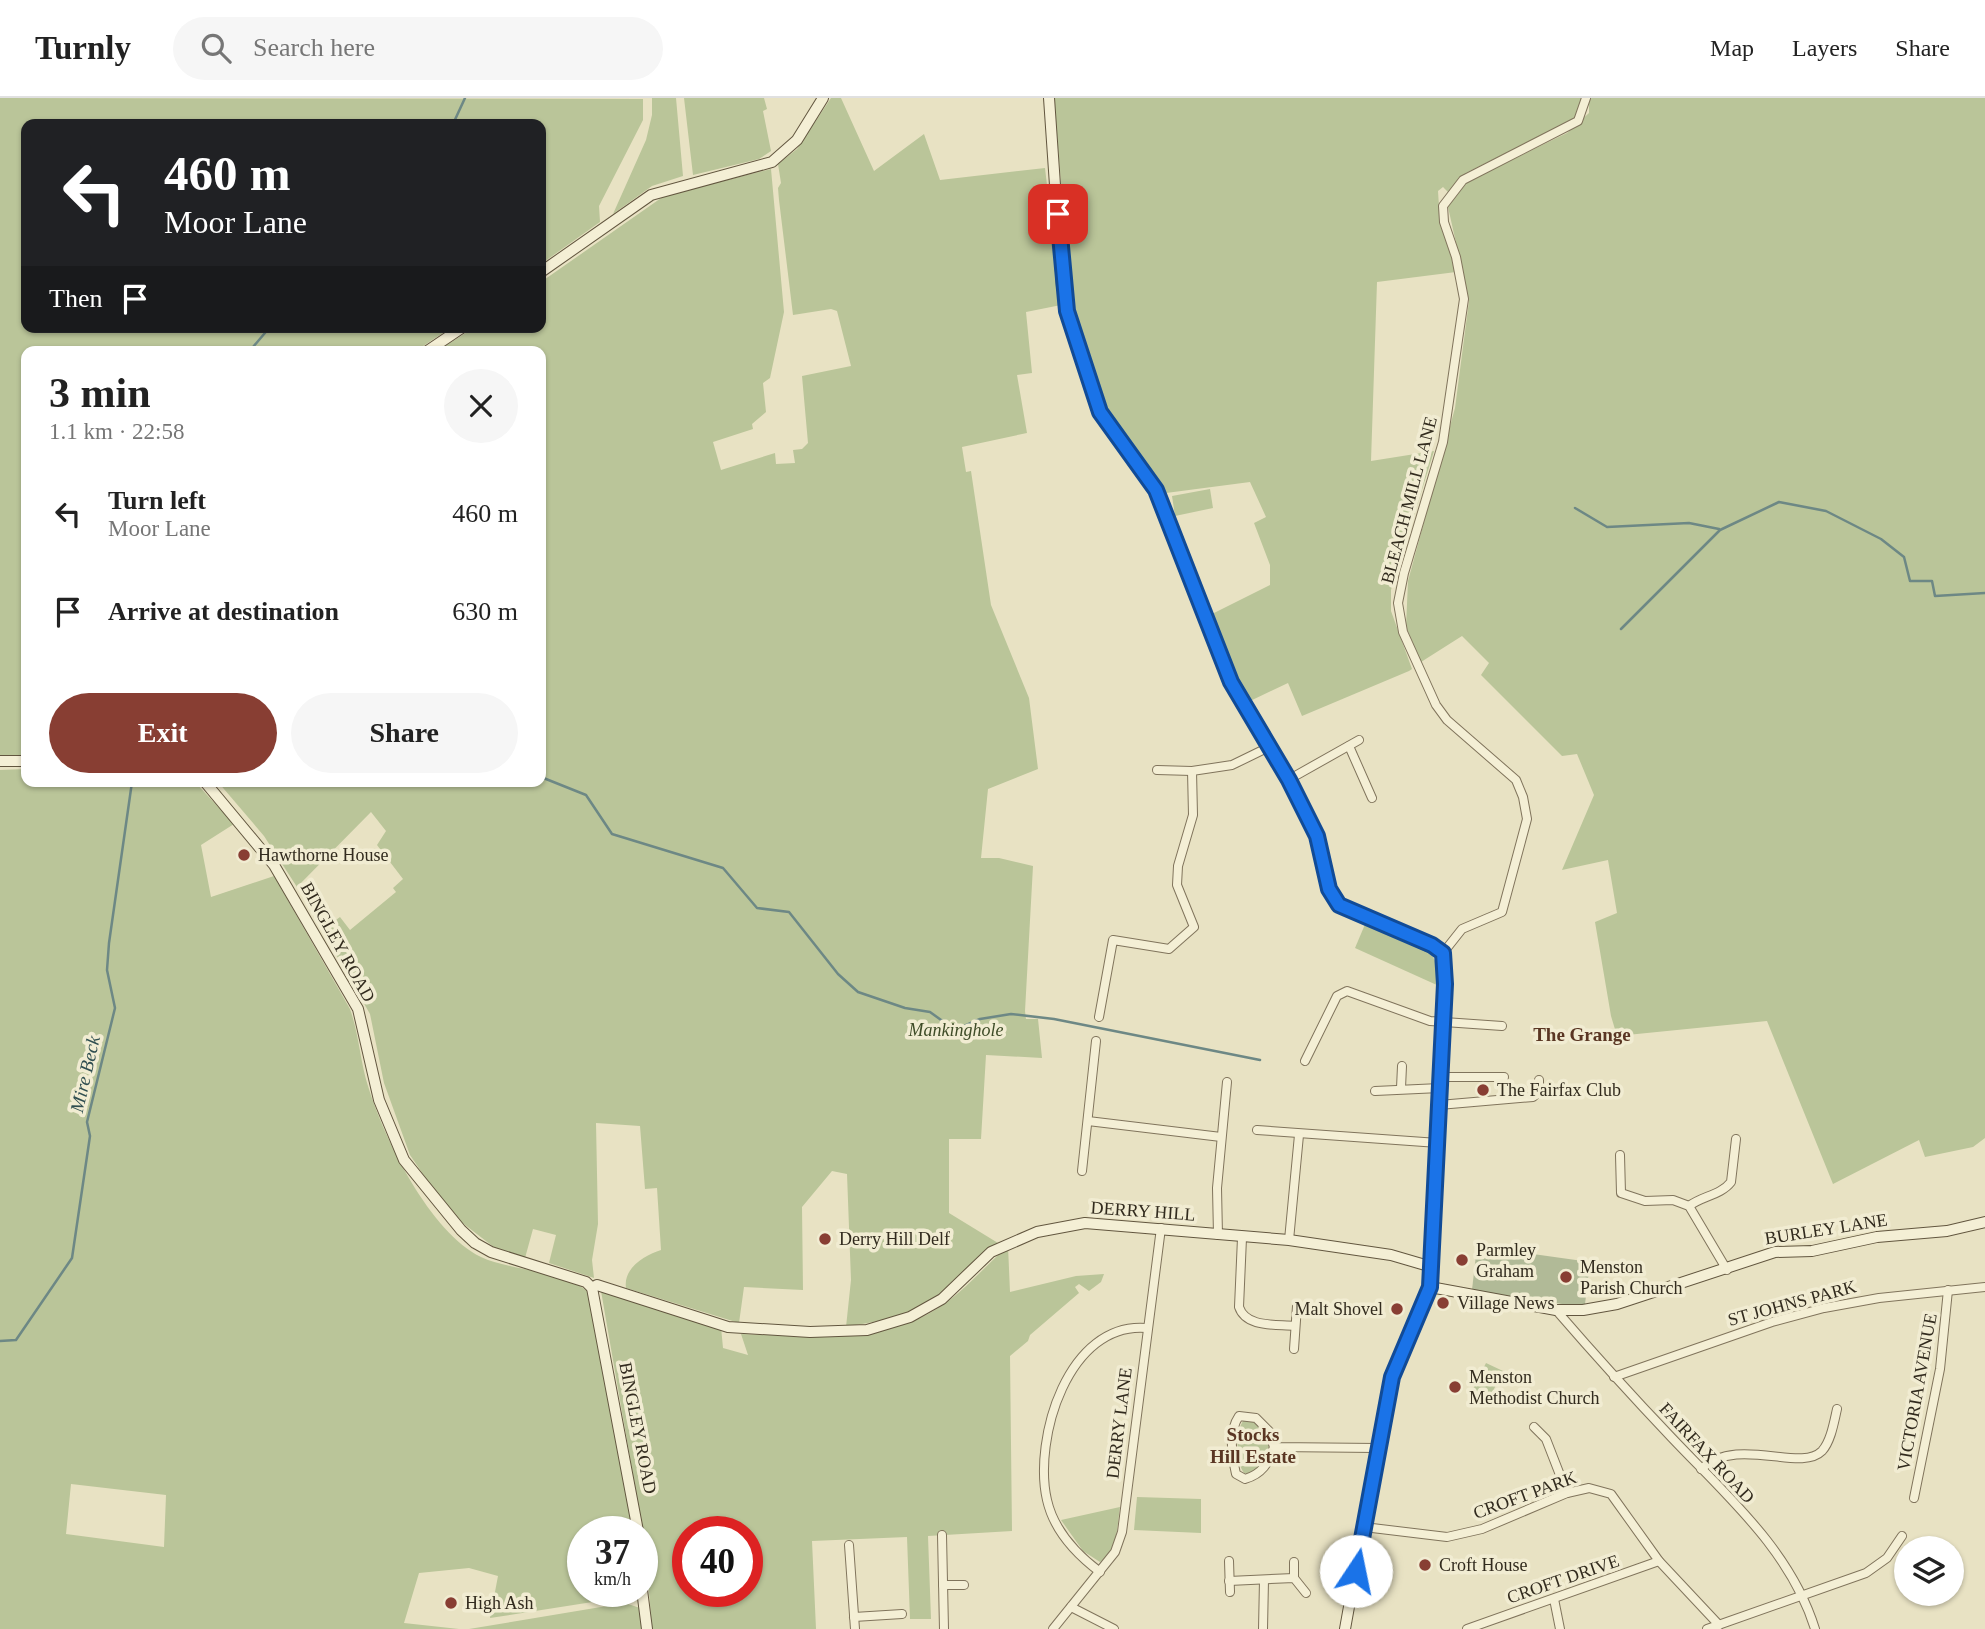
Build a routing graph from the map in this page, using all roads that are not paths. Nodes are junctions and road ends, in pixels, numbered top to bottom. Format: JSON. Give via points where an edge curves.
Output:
{"nodes":[{"id":1,"x":823,"y":98,"type":"edge"},
{"id":2,"x":1049,"y":98,"type":"edge"},
{"id":3,"x":1586,"y":98,"type":"edge"},
{"id":4,"x":546,"y":268,"type":"edge"},
{"id":5,"x":454,"y":333,"type":"edge"},
{"id":6,"x":435,"y":346,"type":"edge"},
{"id":7,"x":1359,"y":740,"type":"dead end"},
{"id":8,"x":1349,"y":746,"type":"junction"},
{"id":9,"x":1269,"y":747,"type":"junction"},
{"id":10,"x":0,"y":761,"type":"edge"},
{"id":11,"x":21,"y":761,"type":"edge"},
{"id":12,"x":1157,"y":771,"type":"dead end"},
{"id":13,"x":1192,"y":771,"type":"junction"},
{"id":14,"x":1289,"y":780,"type":"junction"},
{"id":15,"x":209,"y":787,"type":"edge"},
{"id":16,"x":1372,"y":798,"type":"dead end"},
{"id":17,"x":1443,"y":953,"type":"junction"},
{"id":18,"x":1099,"y":1017,"type":"dead end"},
{"id":19,"x":1443,"y":1023,"type":"junction"},
{"id":20,"x":1502,"y":1026,"type":"dead end"},
{"id":21,"x":1096,"y":1041,"type":"dead end"},
{"id":22,"x":1304,"y":1061,"type":"dead end"},
{"id":23,"x":1402,"y":1066,"type":"dead end"},
{"id":24,"x":1504,"y":1077,"type":"dead end"},
{"id":25,"x":1539,"y":1080,"type":"dead end"},
{"id":26,"x":1227,"y":1082,"type":"dead end"},
{"id":27,"x":1440,"y":1083,"type":"junction"},
{"id":28,"x":1401,"y":1088,"type":"junction"},
{"id":29,"x":1375,"y":1091,"type":"dead end"},
{"id":30,"x":1439,"y":1105,"type":"junction"},
{"id":31,"x":1088,"y":1121,"type":"junction"},
{"id":32,"x":1257,"y":1130,"type":"dead end"},
{"id":33,"x":1299,"y":1135,"type":"junction"},
{"id":34,"x":1221,"y":1137,"type":"junction"},
{"id":35,"x":1736,"y":1139,"type":"dead end"},
{"id":36,"x":1438,"y":1143,"type":"junction"},
{"id":37,"x":1620,"y":1155,"type":"dead end"},
{"id":38,"x":1082,"y":1171,"type":"dead end"},
{"id":39,"x":1689,"y":1206,"type":"junction"},
{"id":40,"x":1985,"y":1222,"type":"edge"},
{"id":41,"x":1161,"y":1228,"type":"junction"},
{"id":42,"x":1218,"y":1235,"type":"junction"},
{"id":43,"x":1242,"y":1238,"type":"junction"},
{"id":44,"x":1289,"y":1240,"type":"junction"},
{"id":45,"x":1432,"y":1267,"type":"junction"},
{"id":46,"x":1727,"y":1270,"type":"junction"},
{"id":47,"x":1430,"y":1287,"type":"junction"},
{"id":48,"x":1985,"y":1287,"type":"edge"},
{"id":49,"x":592,"y":1288,"type":"junction"},
{"id":50,"x":1948,"y":1290,"type":"junction"},
{"id":51,"x":1297,"y":1306,"type":"dead end"},
{"id":52,"x":1556,"y":1310,"type":"junction"},
{"id":53,"x":1296,"y":1326,"type":"junction"},
{"id":54,"x":1147,"y":1328,"type":"junction"},
{"id":55,"x":1294,"y":1349,"type":"dead end"},
{"id":56,"x":1614,"y":1377,"type":"junction"},
{"id":57,"x":1837,"y":1409,"type":"dead end"},
{"id":58,"x":1534,"y":1427,"type":"dead end"},
{"id":59,"x":1274,"y":1447,"type":"junction"},
{"id":60,"x":1377,"y":1448,"type":"junction"},
{"id":61,"x":1701,"y":1469,"type":"junction"},
{"id":62,"x":1567,"y":1493,"type":"junction"},
{"id":63,"x":1914,"y":1498,"type":"dead end"},
{"id":64,"x":635,"y":1516,"type":"edge"},
{"id":65,"x":1364,"y":1527,"type":"junction"},
{"id":66,"x":942,"y":1535,"type":"dead end"},
{"id":67,"x":849,"y":1545,"type":"dead end"},
{"id":68,"x":1894,"y":1548,"type":"edge"},
{"id":69,"x":1659,"y":1561,"type":"junction"},
{"id":70,"x":1229,"y":1562,"type":"dead end"},
{"id":71,"x":1294,"y":1562,"type":"dead end"},
{"id":72,"x":1100,"y":1572,"type":"junction"},
{"id":73,"x":1294,"y":1578,"type":"junction"},
{"id":74,"x":1264,"y":1580,"type":"junction"},
{"id":75,"x":1230,"y":1581,"type":"junction"},
{"id":76,"x":943,"y":1585,"type":"junction"},
{"id":77,"x":964,"y":1585,"type":"dead end"},
{"id":78,"x":1230,"y":1592,"type":"dead end"},
{"id":79,"x":1306,"y":1592,"type":"dead end"},
{"id":80,"x":1804,"y":1597,"type":"junction"},
{"id":81,"x":1554,"y":1599,"type":"junction"},
{"id":82,"x":644,"y":1607,"type":"edge"},
{"id":83,"x":1071,"y":1607,"type":"junction"},
{"id":84,"x":902,"y":1614,"type":"dead end"},
{"id":85,"x":854,"y":1617,"type":"junction"},
{"id":86,"x":1719,"y":1625,"type":"junction"},
{"id":87,"x":1477,"y":1627,"type":"edge"},
{"id":88,"x":647,"y":1629,"type":"edge"},
{"id":89,"x":855,"y":1629,"type":"edge"},
{"id":90,"x":944,"y":1629,"type":"edge"},
{"id":91,"x":1053,"y":1629,"type":"edge"},
{"id":92,"x":1114,"y":1629,"type":"edge"},
{"id":93,"x":1263,"y":1629,"type":"edge"},
{"id":94,"x":1345,"y":1629,"type":"edge"},
{"id":95,"x":1467,"y":1629,"type":"edge"},
{"id":96,"x":1560,"y":1629,"type":"edge"},
{"id":97,"x":1707,"y":1629,"type":"edge"},
{"id":98,"x":1815,"y":1629,"type":"edge"}],
"edges":[{"from":1,"to":4,"type":"street","via":[[797,141],[772,162],[651,195]]},
{"from":2,"to":9,"type":"street","via":[[1062,287],[1100,412],[1156,490],[1231,682]]},
{"from":3,"to":17,"type":"street","name":"BLEACH MILL LANE","via":[[1578,121],[1463,180],[1443,206],[1464,299],[1445,431],[1404,573],[1398,615],[1436,705],[1516,780],[1527,818],[1502,912],[1462,929]]},
{"from":5,"to":6,"type":"street"},
{"from":7,"to":8,"type":"street"},
{"from":8,"to":14,"type":"street"},
{"from":8,"to":16,"type":"street"},
{"from":9,"to":13,"type":"street","via":[[1232,765]]},
{"from":9,"to":14,"type":"street"},
{"from":10,"to":11,"type":"street"},
{"from":12,"to":13,"type":"street"},
{"from":13,"to":18,"type":"street","via":[[1194,816],[1178,866],[1177,885],[1194,926],[1168,949],[1113,940]]},
{"from":14,"to":17,"type":"street","via":[[1317,836],[1329,889],[1339,905]]},
{"from":15,"to":49,"type":"street","name":"BINGLEY ROAD","via":[[274,865],[358,1009],[379,1100],[404,1160],[475,1243]]},
{"from":17,"to":19,"type":"street"},
{"from":19,"to":20,"type":"street"},
{"from":19,"to":22,"type":"street","via":[[1347,991],[1336,996]]},
{"from":19,"to":27,"type":"street"},
{"from":21,"to":31,"type":"street"},
{"from":23,"to":28,"type":"street"},
{"from":24,"to":27,"type":"street"},
{"from":25,"to":30,"type":"street","via":[[1539,1091],[1533,1097]]},
{"from":26,"to":34,"type":"street"},
{"from":27,"to":28,"type":"street"},
{"from":27,"to":30,"type":"street"},
{"from":28,"to":29,"type":"street","via":[[1397,1092]]},
{"from":30,"to":36,"type":"street"},
{"from":31,"to":34,"type":"street"},
{"from":31,"to":38,"type":"street"},
{"from":32,"to":33,"type":"street"},
{"from":33,"to":36,"type":"street"},
{"from":33,"to":44,"type":"street"},
{"from":34,"to":42,"type":"street"},
{"from":35,"to":39,"type":"street","via":[[1731,1182]]},
{"from":36,"to":45,"type":"street"},
{"from":37,"to":39,"type":"street","via":[[1623,1196],[1673,1200]]},
{"from":39,"to":46,"type":"street"},
{"from":40,"to":46,"type":"street","name":"BURLEY LANE","via":[[1812,1251],[1775,1252]]},
{"from":41,"to":42,"type":"street","name":"DERRY HILL"},
{"from":41,"to":49,"type":"street","name":"DERRY HILL","via":[[1085,1223],[1037,1232],[991,1252],[942,1299],[910,1317],[867,1330],[728,1327]]},
{"from":41,"to":54,"type":"street","name":"DERRY LANE"},
{"from":42,"to":43,"type":"street","name":"DERRY HILL"},
{"from":43,"to":44,"type":"street","name":"DERRY HILL"},
{"from":43,"to":53,"type":"street","via":[[1242,1315],[1250,1321]]},
{"from":44,"to":45,"type":"street","name":"DERRY HILL","via":[[1391,1255]]},
{"from":45,"to":47,"type":"street"},
{"from":46,"to":52,"type":"street","name":"BURLEY LANE","via":[[1617,1304]]},
{"from":47,"to":52,"type":"street","name":"BURLEY LANE"},
{"from":47,"to":60,"type":"street","via":[[1392,1377]]},
{"from":48,"to":50,"type":"street","name":"ST JOHNS PARK"},
{"from":49,"to":64,"type":"street","name":"BINGLEY ROAD"},
{"from":50,"to":56,"type":"street","name":"ST JOHNS PARK","via":[[1824,1308]]},
{"from":50,"to":63,"type":"street","name":"VICTORIA AVENUE","via":[[1941,1369]]},
{"from":51,"to":53,"type":"street"},
{"from":52,"to":56,"type":"street","name":"FAIRFAX ROAD"},
{"from":53,"to":55,"type":"street"},
{"from":54,"to":72,"type":"street","name":"DERRY LANE","via":[[1122,1532],[1115,1552]]},
{"from":54,"to":72,"type":"street","via":[[1111,1334],[1071,1369],[1056,1402],[1047,1443],[1045,1485],[1054,1518],[1073,1549]]},
{"from":56,"to":61,"type":"street","name":"FAIRFAX ROAD"},
{"from":57,"to":61,"type":"street","via":[[1823,1450],[1808,1460],[1743,1453],[1709,1462]]},
{"from":58,"to":62,"type":"street","via":[[1546,1439]]},
{"from":59,"to":59,"type":"street","via":[[1269,1431],[1256,1418],[1240,1416],[1234,1424],[1236,1474],[1245,1479],[1255,1476],[1270,1460]]},
{"from":59,"to":60,"type":"street"},
{"from":60,"to":65,"type":"street"},
{"from":61,"to":80,"type":"street","name":"FAIRFAX ROAD","via":[[1783,1559]]},
{"from":62,"to":65,"type":"street","name":"CROFT PARK","via":[[1458,1535],[1428,1536]]},
{"from":62,"to":69,"type":"street","name":"CROFT PARK","via":[[1589,1488],[1611,1494]]},
{"from":65,"to":94,"type":"street"},
{"from":66,"to":76,"type":"street"},
{"from":67,"to":85,"type":"street"},
{"from":68,"to":80,"type":"street","via":[[1866,1573]]},
{"from":69,"to":81,"type":"street","name":"CROFT DRIVE"},
{"from":69,"to":86,"type":"street","name":"CROFT PARK"},
{"from":70,"to":75,"type":"street"},
{"from":71,"to":73,"type":"street"},
{"from":72,"to":83,"type":"street","name":"DERRY LANE"},
{"from":73,"to":74,"type":"street"},
{"from":73,"to":79,"type":"street"},
{"from":74,"to":75,"type":"street"},
{"from":74,"to":93,"type":"street"},
{"from":75,"to":78,"type":"street"},
{"from":76,"to":77,"type":"street"},
{"from":76,"to":90,"type":"street"},
{"from":80,"to":86,"type":"street"},
{"from":80,"to":98,"type":"street","name":"FAIRFAX ROAD"},
{"from":81,"to":87,"type":"street","name":"CROFT DRIVE"},
{"from":81,"to":96,"type":"street"},
{"from":82,"to":88,"type":"street"},
{"from":83,"to":91,"type":"street","name":"DERRY LANE"},
{"from":83,"to":92,"type":"street"},
{"from":84,"to":85,"type":"street"},
{"from":85,"to":89,"type":"street"},
{"from":86,"to":97,"type":"street"},
{"from":87,"to":95,"type":"street","name":"CROFT DRIVE"}]}
